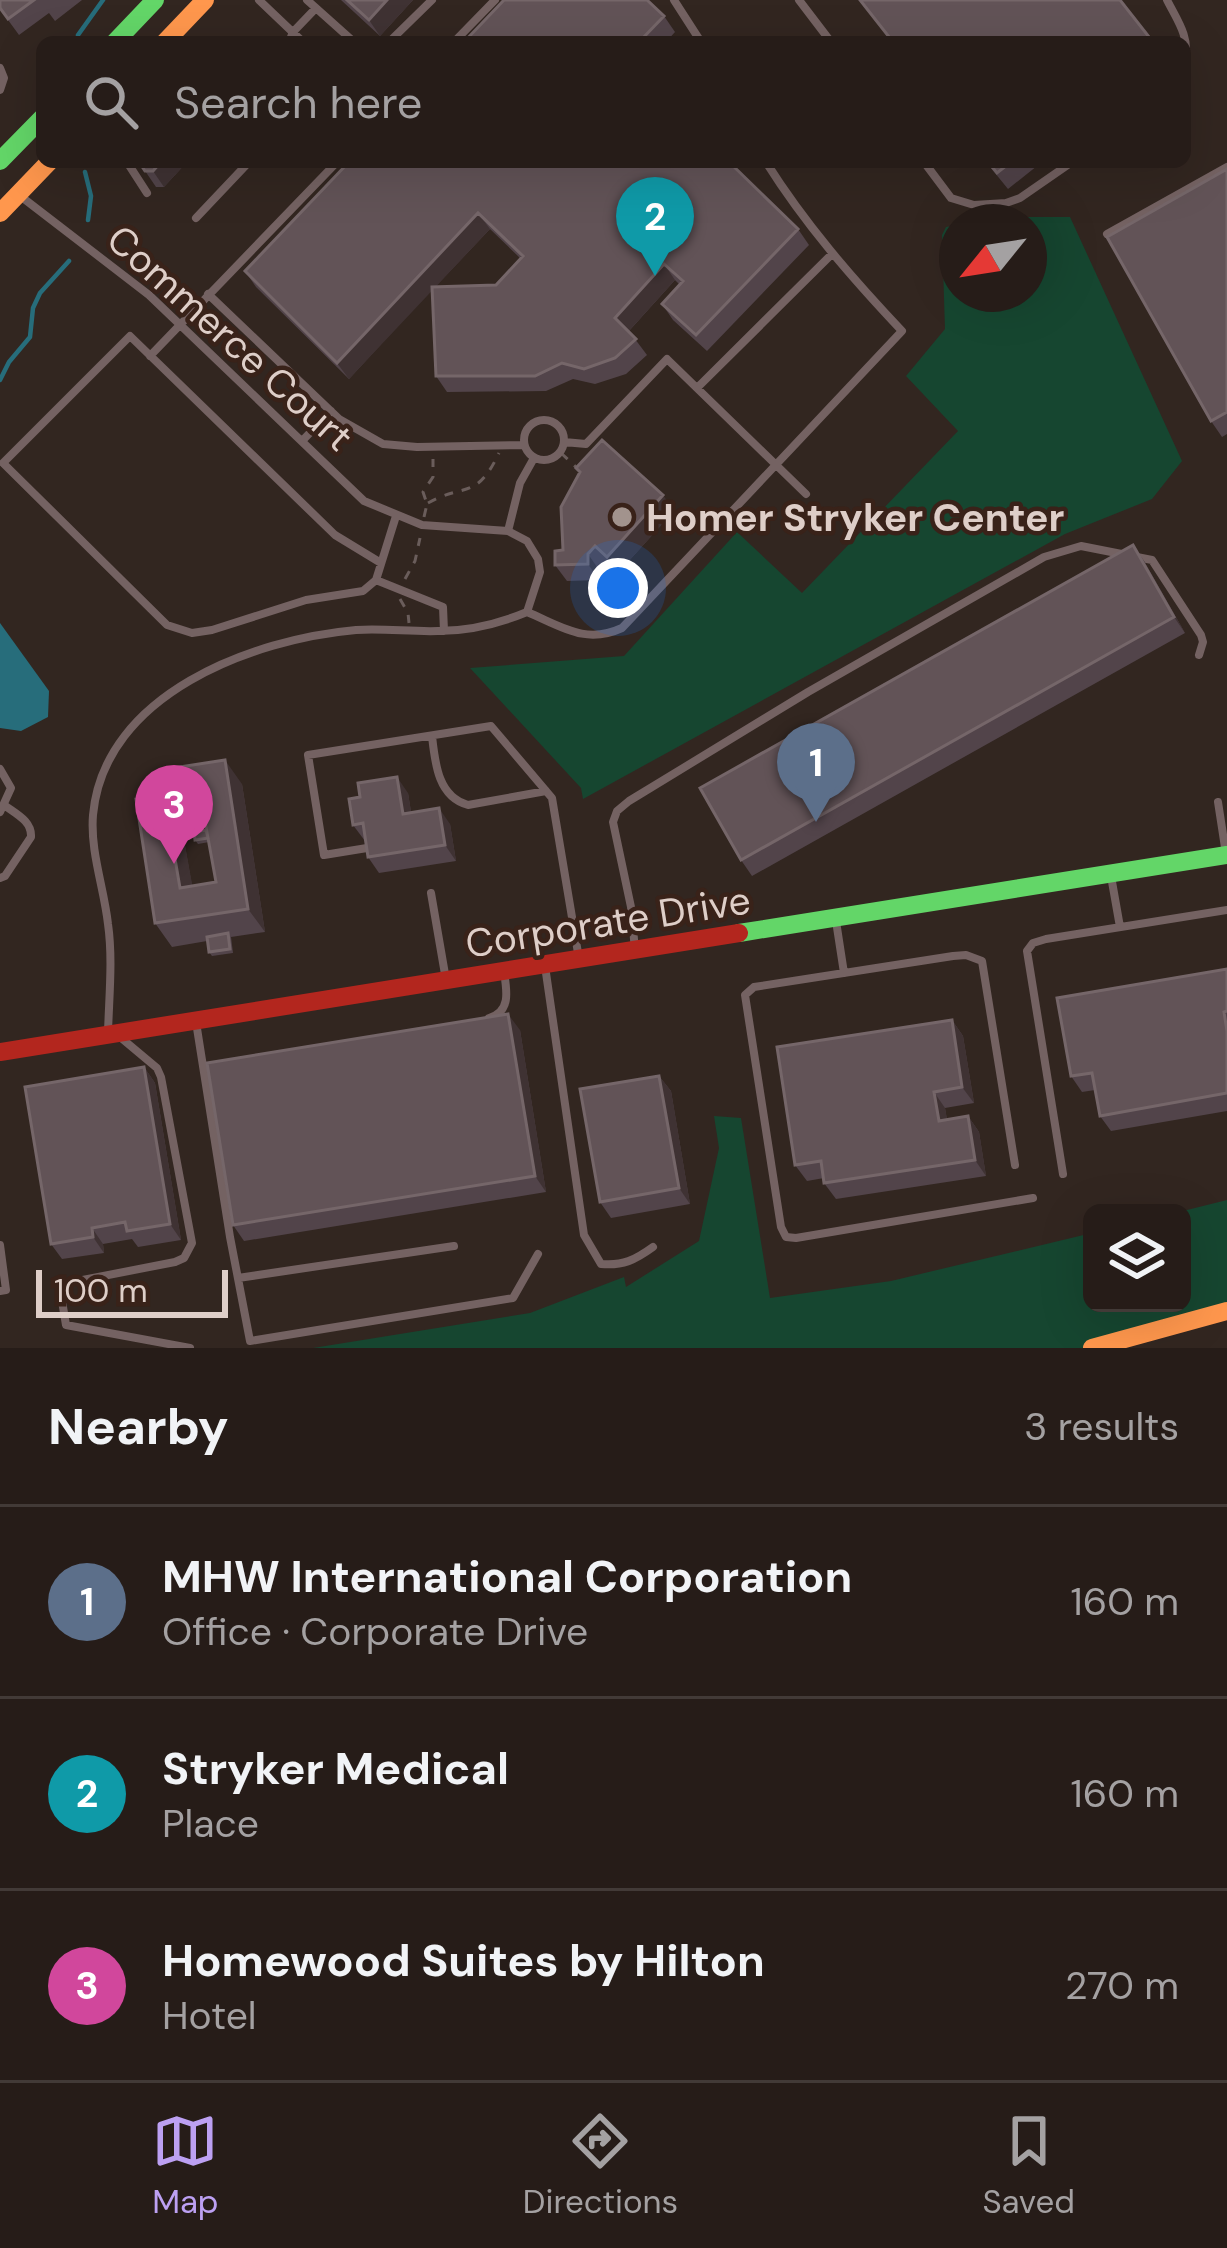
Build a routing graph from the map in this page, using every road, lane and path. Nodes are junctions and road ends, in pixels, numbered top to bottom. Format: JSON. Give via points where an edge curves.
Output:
{"nodes":[{"id":1,"x":206,"y":0,"type":"edge"},
{"id":2,"x":259,"y":0,"type":"edge"},
{"id":3,"x":307,"y":0,"type":"edge"},
{"id":4,"x":432,"y":0,"type":"edge"},
{"id":5,"x":495,"y":0,"type":"edge"},
{"id":6,"x":674,"y":0,"type":"edge"},
{"id":7,"x":799,"y":0,"type":"edge"},
{"id":8,"x":1167,"y":0,"type":"edge"},
{"id":9,"x":148,"y":3,"type":"edge"},
{"id":10,"x":316,"y":8,"type":"junction"},
{"id":11,"x":120,"y":36,"type":"edge"},
{"id":12,"x":171,"y":36,"type":"edge"},
{"id":13,"x":290,"y":36,"type":"edge"},
{"id":14,"x":292,"y":36,"type":"edge"},
{"id":15,"x":347,"y":36,"type":"edge"},
{"id":16,"x":395,"y":36,"type":"edge"},
{"id":17,"x":460,"y":36,"type":"edge"},
{"id":18,"x":697,"y":36,"type":"edge"},
{"id":19,"x":827,"y":36,"type":"edge"},
{"id":20,"x":1185,"y":36,"type":"edge"},
{"id":21,"x":0,"y":68,"type":"edge"},
{"id":22,"x":0,"y":89,"type":"edge"},
{"id":23,"x":36,"y":124,"type":"edge"},
{"id":24,"x":0,"y":161,"type":"edge"},
{"id":25,"x":1227,"y":167,"type":"edge"},
{"id":26,"x":43,"y":168,"type":"edge"},
{"id":27,"x":131,"y":168,"type":"edge"},
{"id":28,"x":243,"y":168,"type":"edge"},
{"id":29,"x":331,"y":168,"type":"edge"},
{"id":30,"x":770,"y":168,"type":"edge"},
{"id":31,"x":928,"y":168,"type":"edge"},
{"id":32,"x":1063,"y":168,"type":"edge"},
{"id":33,"x":147,"y":193,"type":"dead end"},
{"id":34,"x":18,"y":194,"type":"junction"},
{"id":35,"x":0,"y":213,"type":"edge"},
{"id":36,"x":196,"y":218,"type":"dead end"},
{"id":37,"x":1107,"y":234,"type":"edge"},
{"id":38,"x":832,"y":254,"type":"junction"},
{"id":39,"x":208,"y":294,"type":"junction"},
{"id":40,"x":180,"y":323,"type":"junction"},
{"id":41,"x":150,"y":356,"type":"junction"},
{"id":42,"x":697,"y":388,"type":"junction"},
{"id":43,"x":331,"y":411,"type":"junction"},
{"id":44,"x":302,"y":441,"type":"junction"},
{"id":45,"x":502,"y":445,"type":"junction"},
{"id":46,"x":524,"y":445,"type":"junction"},
{"id":47,"x":433,"y":446,"type":"junction"},
{"id":48,"x":562,"y":447,"type":"junction"},
{"id":49,"x":534,"y":458,"type":"junction"},
{"id":50,"x":777,"y":466,"type":"junction"},
{"id":51,"x":584,"y":474,"type":"edge"},
{"id":52,"x":806,"y":494,"type":"dead end"},
{"id":53,"x":427,"y":504,"type":"junction"},
{"id":54,"x":396,"y":516,"type":"junction"},
{"id":55,"x":422,"y":525,"type":"junction"},
{"id":56,"x":508,"y":531,"type":"junction"},
{"id":57,"x":381,"y":563,"type":"junction"},
{"id":58,"x":376,"y":580,"type":"junction"},
{"id":59,"x":401,"y":589,"type":"junction"},
{"id":60,"x":527,"y":613,"type":"junction"},
{"id":61,"x":410,"y":631,"type":"junction"},
{"id":62,"x":444,"y":632,"type":"junction"},
{"id":63,"x":1199,"y":655,"type":"dead end"},
{"id":64,"x":432,"y":736,"type":"junction"},
{"id":65,"x":0,"y":770,"type":"edge"},
{"id":66,"x":546,"y":791,"type":"junction"},
{"id":67,"x":1218,"y":802,"type":"dead end"},
{"id":68,"x":2,"y":809,"type":"edge"},
{"id":69,"x":367,"y":848,"type":"edge"},
{"id":70,"x":1226,"y":855,"type":"edge"},
{"id":71,"x":1111,"y":875,"type":"junction"},
{"id":72,"x":0,"y":878,"type":"edge"},
{"id":73,"x":431,"y":892,"type":"dead end"},
{"id":74,"x":1227,"y":910,"type":"edge"},
{"id":75,"x":835,"y":918,"type":"junction"},
{"id":76,"x":1120,"y":928,"type":"junction"},
{"id":77,"x":635,"y":951,"type":"junction"},
{"id":78,"x":580,"y":961,"type":"junction"},
{"id":79,"x":545,"y":966,"type":"junction"},
{"id":80,"x":504,"y":972,"type":"junction"},
{"id":81,"x":844,"y":973,"type":"junction"},
{"id":82,"x":446,"y":982,"type":"junction"},
{"id":83,"x":488,"y":1018,"type":"edge"},
{"id":84,"x":196,"y":1022,"type":"junction"},
{"id":85,"x":112,"y":1035,"type":"junction"},
{"id":86,"x":0,"y":1052,"type":"edge"},
{"id":87,"x":1015,"y":1166,"type":"dead end"},
{"id":88,"x":1063,"y":1174,"type":"dead end"},
{"id":89,"x":1033,"y":1198,"type":"dead end"},
{"id":90,"x":0,"y":1245,"type":"edge"},
{"id":91,"x":454,"y":1246,"type":"dead end"},
{"id":92,"x":653,"y":1247,"type":"dead end"},
{"id":93,"x":538,"y":1254,"type":"dead end"},
{"id":94,"x":238,"y":1278,"type":"junction"},
{"id":95,"x":0,"y":1291,"type":"edge"},
{"id":96,"x":1227,"y":1311,"type":"edge"},
{"id":97,"x":1120,"y":1344,"type":"edge"},
{"id":98,"x":190,"y":1348,"type":"edge"},
{"id":99,"x":1092,"y":1348,"type":"edge"}],
"edges":[{"from":1,"to":12,"type":"main road"},
{"from":2,"to":13,"type":"lane"},
{"from":3,"to":10,"type":"lane"},
{"from":4,"to":16,"type":"lane"},
{"from":5,"to":17,"type":"lane"},
{"from":6,"to":18,"type":"lane"},
{"from":7,"to":19,"type":"lane"},
{"from":8,"to":20,"type":"lane"},
{"from":9,"to":11,"type":"main road"},
{"from":10,"to":14,"type":"lane"},
{"from":10,"to":15,"type":"lane"},
{"from":21,"to":22,"type":"lane"},
{"from":23,"to":24,"type":"main road"},
{"from":25,"to":37,"type":"lane"},
{"from":26,"to":34,"type":"main road"},
{"from":27,"to":33,"type":"lane"},
{"from":28,"to":36,"type":"lane"},
{"from":29,"to":39,"type":"lane"},
{"from":30,"to":38,"type":"lane"},
{"from":31,"to":32,"type":"lane","via":[[951,198],[974,205],[1020,198]]},
{"from":34,"to":35,"type":"main road"},
{"from":34,"to":40,"type":"lane","name":"Commerce Court"},
{"from":38,"to":42,"type":"lane"},
{"from":38,"to":50,"type":"lane","via":[[902,331]]},
{"from":39,"to":40,"type":"lane"},
{"from":39,"to":43,"type":"lane"},
{"from":40,"to":41,"type":"lane"},
{"from":40,"to":44,"type":"lane","name":"Commerce Court"},
{"from":41,"to":57,"type":"lane","via":[[335,536]]},
{"from":41,"to":58,"type":"lane","via":[[130,337],[3,463],[176,630],[212,630],[363,591]]},
{"from":42,"to":48,"type":"lane","via":[[667,358],[586,444]]},
{"from":42,"to":50,"type":"lane"},
{"from":43,"to":44,"type":"lane"},
{"from":43,"to":47,"type":"lane","via":[[383,444]]},
{"from":44,"to":54,"type":"lane","name":"Commerce Court","via":[[364,501]]},
{"from":45,"to":46,"type":"lane"},
{"from":45,"to":47,"type":"lane"},
{"from":45,"to":53,"type":"path","via":[[482,483]]},
{"from":46,"to":48,"type":"lane","via":[[526,429],[546,419],[560,427]]},
{"from":46,"to":49,"type":"lane"},
{"from":47,"to":53,"type":"path"},
{"from":48,"to":49,"type":"lane","via":[[549,459]]},
{"from":48,"to":51,"type":"path"},
{"from":49,"to":56,"type":"lane"},
{"from":50,"to":52,"type":"lane"},
{"from":50,"to":60,"type":"lane","via":[[622,628],[581,635]]},
{"from":53,"to":55,"type":"path"},
{"from":54,"to":55,"type":"lane","name":"Commerce Court"},
{"from":54,"to":57,"type":"lane"},
{"from":55,"to":56,"type":"lane","name":"Commerce Court"},
{"from":55,"to":59,"type":"path"},
{"from":56,"to":60,"type":"lane","via":[[538,559]]},
{"from":57,"to":58,"type":"lane"},
{"from":58,"to":59,"type":"lane"},
{"from":59,"to":61,"type":"path"},
{"from":59,"to":62,"type":"lane","via":[[442,607]]},
{"from":60,"to":62,"type":"lane"},
{"from":61,"to":62,"type":"lane"},
{"from":61,"to":85,"type":"lane","via":[[357,630],[227,661],[150,708],[128,734],[100,784],[94,815]]},
{"from":63,"to":77,"type":"lane","via":[[1201,634],[1152,560],[1082,546],[1044,557],[617,812]]},
{"from":64,"to":66,"type":"lane","via":[[491,726]]},
{"from":64,"to":66,"type":"lane","via":[[437,771],[459,803]]},
{"from":64,"to":69,"type":"lane","via":[[308,755],[324,855]]},
{"from":65,"to":68,"type":"lane","via":[[11,788]]},
{"from":66,"to":78,"type":"lane"},
{"from":67,"to":70,"type":"lane"},
{"from":68,"to":72,"type":"lane","via":[[28,824],[31,837]]},
{"from":70,"to":71,"type":"main road","name":"Corporate Drive"},
{"from":71,"to":75,"type":"main road","name":"Corporate Drive"},
{"from":71,"to":76,"type":"lane"},
{"from":73,"to":82,"type":"lane"},
{"from":74,"to":76,"type":"lane"},
{"from":75,"to":77,"type":"main road","name":"Corporate Drive"},
{"from":75,"to":81,"type":"lane"},
{"from":76,"to":88,"type":"lane","via":[[1046,939],[1027,951]]},
{"from":77,"to":78,"type":"main road","name":"Corporate Drive"},
{"from":78,"to":79,"type":"main road","name":"Corporate Drive"},
{"from":79,"to":80,"type":"main road","name":"Corporate Drive"},
{"from":79,"to":92,"type":"lane","via":[[584,1235],[601,1264],[619,1265]]},
{"from":80,"to":82,"type":"main road","name":"Corporate Drive"},
{"from":80,"to":83,"type":"lane","via":[[506,1003]]},
{"from":81,"to":87,"type":"lane","via":[[966,955],[982,962]]},
{"from":81,"to":89,"type":"lane","via":[[745,995],[786,1237]]},
{"from":82,"to":84,"type":"main road","name":"Corporate Drive"},
{"from":84,"to":85,"type":"main road","name":"Corporate Drive"},
{"from":84,"to":94,"type":"lane"},
{"from":85,"to":86,"type":"main road","name":"Corporate Drive"},
{"from":85,"to":98,"type":"lane","via":[[157,1067],[192,1243],[175,1262],[62,1283],[66,1325]]},
{"from":90,"to":95,"type":"lane"},
{"from":91,"to":94,"type":"lane"},
{"from":93,"to":94,"type":"lane","via":[[513,1298],[250,1341]]},
{"from":96,"to":97,"type":"main road"},
{"from":97,"to":99,"type":"main road"}]}
